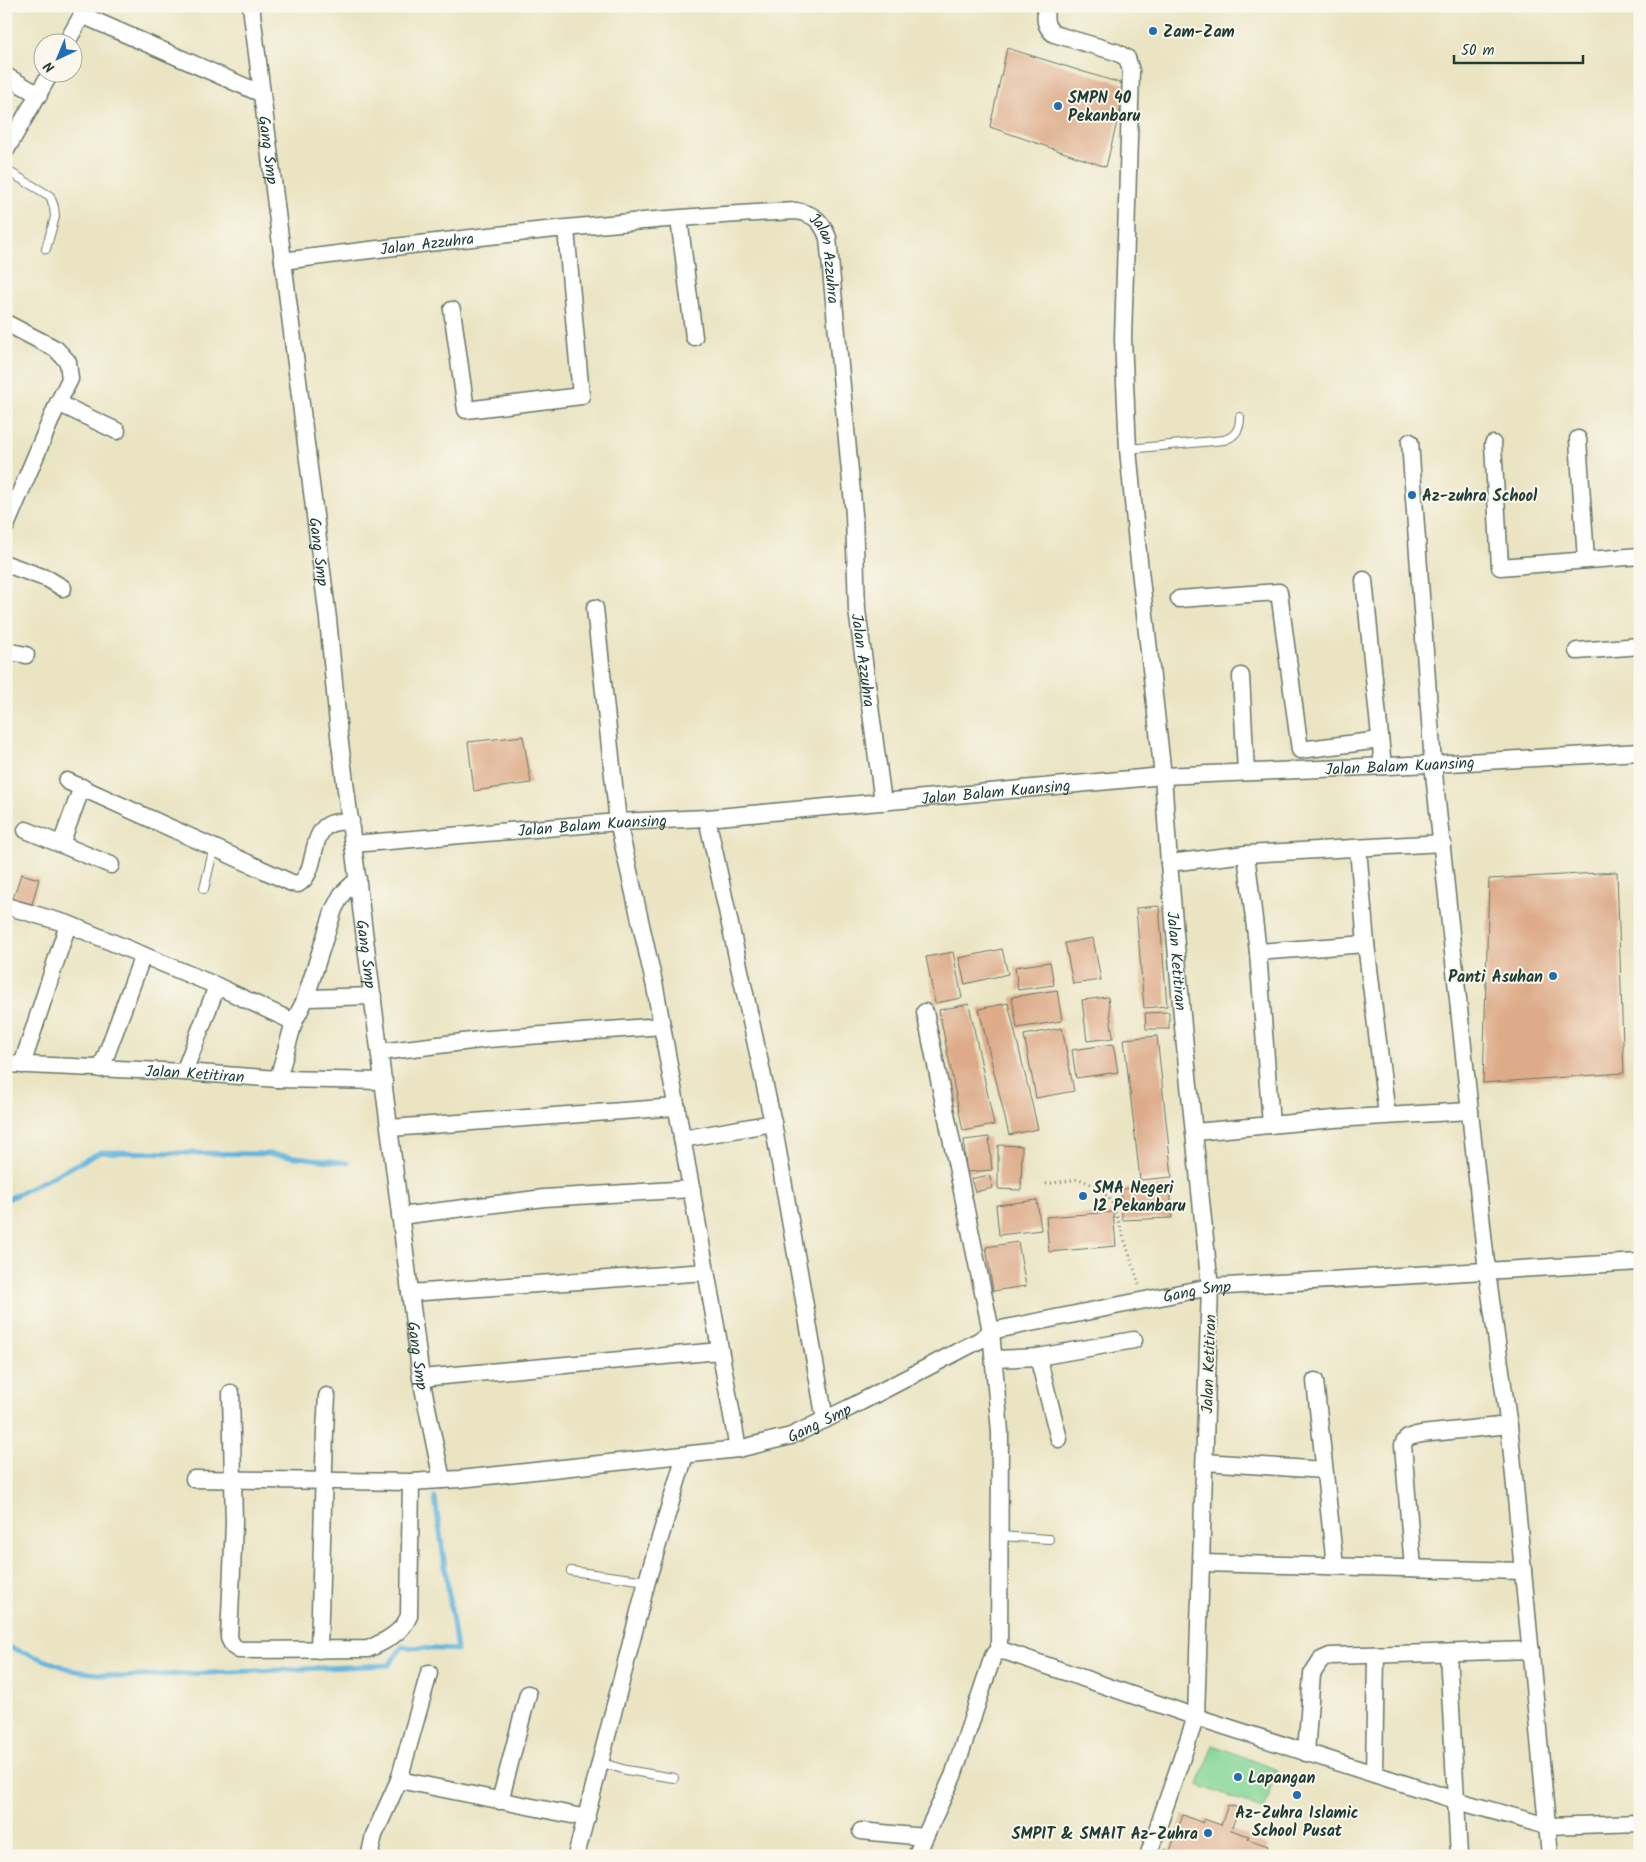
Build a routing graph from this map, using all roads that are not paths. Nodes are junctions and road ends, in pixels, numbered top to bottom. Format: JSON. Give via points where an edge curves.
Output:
{"nodes":[{"id":1,"x":252,"y":6,"type":"edge"},
{"id":2,"x":1046,"y":6,"type":"edge"},
{"id":3,"x":85,"y":10,"type":"edge"},
{"id":4,"x":73,"y":32,"type":"edge"},
{"id":5,"x":6,"y":76,"type":"edge"},
{"id":6,"x":46,"y":82,"type":"edge"},
{"id":7,"x":262,"y":94,"type":"junction"},
{"id":8,"x":39,"y":95,"type":"junction"},
{"id":9,"x":6,"y":150,"type":"edge"},
{"id":10,"x":6,"y":170,"type":"edge"},
{"id":11,"x":679,"y":219,"type":"junction"},
{"id":12,"x":566,"y":229,"type":"junction"},
{"id":13,"x":46,"y":248,"type":"dead end"},
{"id":14,"x":284,"y":261,"type":"junction"},
{"id":15,"x":452,"y":310,"type":"dead end"},
{"id":16,"x":6,"y":324,"type":"edge"},
{"id":17,"x":694,"y":338,"type":"dead end"},
{"id":18,"x":58,"y":403,"type":"junction"},
{"id":19,"x":1240,"y":417,"type":"dead end"},
{"id":20,"x":116,"y":431,"type":"dead end"},
{"id":21,"x":1578,"y":439,"type":"dead end"},
{"id":22,"x":1410,"y":442,"type":"dead end"},
{"id":23,"x":1493,"y":444,"type":"dead end"},
{"id":24,"x":1128,"y":449,"type":"junction"},
{"id":25,"x":6,"y":526,"type":"edge"},
{"id":26,"x":1640,"y":556,"type":"edge"},
{"id":27,"x":1586,"y":560,"type":"junction"},
{"id":28,"x":6,"y":564,"type":"edge"},
{"id":29,"x":1364,"y":580,"type":"dead end"},
{"id":30,"x":63,"y":588,"type":"dead end"},
{"id":31,"x":1179,"y":599,"type":"dead end"},
{"id":32,"x":595,"y":608,"type":"dead end"},
{"id":33,"x":1640,"y":646,"type":"edge"},
{"id":34,"x":6,"y":650,"type":"edge"},
{"id":35,"x":1577,"y":651,"type":"dead end"},
{"id":36,"x":26,"y":656,"type":"dead end"},
{"id":37,"x":1241,"y":676,"type":"dead end"},
{"id":38,"x":1380,"y":740,"type":"junction"},
{"id":39,"x":1640,"y":752,"type":"edge"},
{"id":40,"x":1434,"y":764,"type":"junction"},
{"id":41,"x":1383,"y":766,"type":"junction"},
{"id":42,"x":1246,"y":772,"type":"junction"},
{"id":43,"x":1163,"y":776,"type":"junction"},
{"id":44,"x":882,"y":802,"type":"junction"},
{"id":45,"x":707,"y":818,"type":"junction"},
{"id":46,"x":351,"y":821,"type":"junction"},
{"id":47,"x":618,"y":822,"type":"junction"},
{"id":48,"x":26,"y":830,"type":"dead end"},
{"id":49,"x":1443,"y":843,"type":"junction"},
{"id":50,"x":61,"y":844,"type":"junction"},
{"id":51,"x":353,"y":844,"type":"junction"},
{"id":52,"x":214,"y":847,"type":"junction"},
{"id":53,"x":1358,"y":848,"type":"junction"},
{"id":54,"x":1246,"y":854,"type":"junction"},
{"id":55,"x":1168,"y":863,"type":"junction"},
{"id":56,"x":112,"y":865,"type":"dead end"},
{"id":57,"x":358,"y":879,"type":"junction"},
{"id":58,"x":204,"y":889,"type":"dead end"},
{"id":59,"x":8,"y":907,"type":"edge"},
{"id":60,"x":68,"y":924,"type":"junction"},
{"id":61,"x":1366,"y":944,"type":"junction"},
{"id":62,"x":1258,"y":952,"type":"junction"},
{"id":63,"x":143,"y":955,"type":"junction"},
{"id":64,"x":217,"y":986,"type":"junction"},
{"id":65,"x":373,"y":996,"type":"junction"},
{"id":66,"x":305,"y":1000,"type":"junction"},
{"id":67,"x":925,"y":1012,"type":"dead end"},
{"id":68,"x":294,"y":1022,"type":"junction"},
{"id":69,"x":662,"y":1026,"type":"junction"},
{"id":70,"x":380,"y":1052,"type":"junction"},
{"id":71,"x":14,"y":1065,"type":"edge"},
{"id":72,"x":101,"y":1068,"type":"junction"},
{"id":73,"x":184,"y":1072,"type":"junction"},
{"id":74,"x":278,"y":1079,"type":"junction"},
{"id":75,"x":384,"y":1081,"type":"junction"},
{"id":76,"x":677,"y":1107,"type":"junction"},
{"id":77,"x":1470,"y":1111,"type":"junction"},
{"id":78,"x":1387,"y":1115,"type":"junction"},
{"id":79,"x":773,"y":1123,"type":"junction"},
{"id":80,"x":1271,"y":1125,"type":"junction"},
{"id":81,"x":390,"y":1128,"type":"junction"},
{"id":82,"x":1195,"y":1132,"type":"junction"},
{"id":83,"x":682,"y":1139,"type":"junction"},
{"id":84,"x":692,"y":1189,"type":"junction"},
{"id":85,"x":400,"y":1216,"type":"junction"},
{"id":86,"x":1640,"y":1262,"type":"edge"},
{"id":87,"x":706,"y":1272,"type":"junction"},
{"id":88,"x":1487,"y":1272,"type":"junction"},
{"id":89,"x":1210,"y":1287,"type":"junction"},
{"id":90,"x":410,"y":1293,"type":"junction"},
{"id":91,"x":991,"y":1331,"type":"junction"},
{"id":92,"x":1134,"y":1340,"type":"dead end"},
{"id":93,"x":720,"y":1351,"type":"junction"},
{"id":94,"x":1038,"y":1357,"type":"junction"},
{"id":95,"x":994,"y":1359,"type":"junction"},
{"id":96,"x":421,"y":1378,"type":"junction"},
{"id":97,"x":1315,"y":1381,"type":"dead end"},
{"id":98,"x":231,"y":1393,"type":"dead end"},
{"id":99,"x":327,"y":1396,"type":"dead end"},
{"id":100,"x":825,"y":1420,"type":"junction"},
{"id":101,"x":1509,"y":1425,"type":"junction"},
{"id":102,"x":1059,"y":1439,"type":"dead end"},
{"id":103,"x":738,"y":1449,"type":"junction"},
{"id":104,"x":685,"y":1455,"type":"junction"},
{"id":105,"x":1205,"y":1462,"type":"junction"},
{"id":106,"x":1324,"y":1470,"type":"junction"},
{"id":107,"x":194,"y":1478,"type":"dead end"},
{"id":108,"x":234,"y":1479,"type":"junction"},
{"id":109,"x":442,"y":1480,"type":"junction"},
{"id":110,"x":324,"y":1481,"type":"junction"},
{"id":111,"x":411,"y":1482,"type":"junction"},
{"id":112,"x":999,"y":1536,"type":"junction"},
{"id":113,"x":1049,"y":1539,"type":"dead end"},
{"id":114,"x":1202,"y":1563,"type":"junction"},
{"id":115,"x":1335,"y":1566,"type":"junction"},
{"id":116,"x":1414,"y":1568,"type":"junction"},
{"id":117,"x":571,"y":1571,"type":"dead end"},
{"id":118,"x":1523,"y":1571,"type":"junction"},
{"id":119,"x":646,"y":1581,"type":"junction"},
{"id":120,"x":319,"y":1650,"type":"junction"},
{"id":121,"x":1531,"y":1650,"type":"junction"},
{"id":122,"x":999,"y":1651,"type":"junction"},
{"id":123,"x":1448,"y":1653,"type":"junction"},
{"id":124,"x":1376,"y":1655,"type":"junction"},
{"id":125,"x":429,"y":1673,"type":"dead end"},
{"id":126,"x":528,"y":1694,"type":"dead end"},
{"id":127,"x":1196,"y":1717,"type":"junction"},
{"id":128,"x":1306,"y":1753,"type":"junction"},
{"id":129,"x":599,"y":1762,"type":"junction"},
{"id":130,"x":1374,"y":1774,"type":"junction"},
{"id":131,"x":674,"y":1778,"type":"dead end"},
{"id":132,"x":399,"y":1780,"type":"junction"},
{"id":133,"x":500,"y":1801,"type":"junction"},
{"id":134,"x":1458,"y":1801,"type":"junction"},
{"id":135,"x":587,"y":1818,"type":"junction"},
{"id":136,"x":1640,"y":1824,"type":"edge"},
{"id":137,"x":1548,"y":1826,"type":"junction"},
{"id":138,"x":861,"y":1831,"type":"dead end"},
{"id":139,"x":924,"y":1837,"type":"junction"},
{"id":140,"x":372,"y":1856,"type":"edge"},
{"id":141,"x":576,"y":1856,"type":"edge"},
{"id":142,"x":916,"y":1856,"type":"edge"},
{"id":143,"x":1148,"y":1856,"type":"edge"},
{"id":144,"x":1459,"y":1856,"type":"edge"},
{"id":145,"x":1550,"y":1856,"type":"edge"}],
"edges":[{"from":1,"to":7,"type":"street","name":"Gang Smp"},
{"from":2,"to":24,"type":"street","name":"Jalan Ketitiran","via":[[1045,21],[1054,34],[1116,52],[1130,63],[1123,338]]},
{"from":3,"to":4,"type":"street"},
{"from":3,"to":7,"type":"street"},
{"from":5,"to":8,"type":"street"},
{"from":6,"to":8,"type":"street"},
{"from":7,"to":14,"type":"street","name":"Gang Smp"},
{"from":8,"to":9,"type":"street"},
{"from":10,"to":13,"type":"lane","via":[[50,196],[55,217]]},
{"from":11,"to":12,"type":"street","name":"Jalan Azzuhra"},
{"from":11,"to":17,"type":"street"},
{"from":11,"to":44,"type":"street","name":"Jalan Azzuhra","via":[[801,212],[821,221],[828,238],[854,514],[856,610]]},
{"from":12,"to":14,"type":"street","name":"Jalan Azzuhra","via":[[477,236]]},
{"from":12,"to":15,"type":"street","via":[[581,396],[466,410]]},
{"from":14,"to":46,"type":"street","name":"Gang Smp","via":[[328,619],[338,735]]},
{"from":16,"to":18,"type":"street","via":[[56,348],[68,362],[70,379]]},
{"from":18,"to":20,"type":"street"},
{"from":18,"to":25,"type":"street"},
{"from":19,"to":24,"type":"lane","via":[[1236,433],[1224,440]]},
{"from":21,"to":27,"type":"street"},
{"from":22,"to":40,"type":"street"},
{"from":23,"to":27,"type":"street","via":[[1500,567]]},
{"from":24,"to":43,"type":"street","name":"Jalan Ketitiran"},
{"from":26,"to":27,"type":"street"},
{"from":28,"to":30,"type":"street"},
{"from":29,"to":38,"type":"street"},
{"from":31,"to":38,"type":"street","via":[[1279,592],[1300,750]]},
{"from":32,"to":47,"type":"street"},
{"from":33,"to":35,"type":"street"},
{"from":34,"to":36,"type":"street"},
{"from":37,"to":42,"type":"street"},
{"from":38,"to":41,"type":"street"},
{"from":39,"to":40,"type":"street","name":"Jalan Balam Kuansing"},
{"from":40,"to":41,"type":"street","name":"Jalan Balam Kuansing"},
{"from":40,"to":49,"type":"street"},
{"from":41,"to":42,"type":"street","name":"Jalan Balam Kuansing"},
{"from":42,"to":43,"type":"street","name":"Jalan Balam Kuansing"},
{"from":43,"to":44,"type":"street","name":"Jalan Balam Kuansing"},
{"from":43,"to":55,"type":"street","name":"Jalan Ketitiran"},
{"from":44,"to":45,"type":"street","name":"Jalan Balam Kuansing"},
{"from":45,"to":47,"type":"street","name":"Jalan Balam Kuansing"},
{"from":45,"to":79,"type":"street"},
{"from":46,"to":51,"type":"street","name":"Gang Smp"},
{"from":46,"to":52,"type":"street","via":[[326,826],[320,834],[308,875],[298,884]]},
{"from":47,"to":51,"type":"street","name":"Jalan Balam Kuansing"},
{"from":47,"to":69,"type":"street"},
{"from":48,"to":50,"type":"street"},
{"from":49,"to":53,"type":"street"},
{"from":49,"to":77,"type":"street"},
{"from":50,"to":52,"type":"street","via":[[75,784]]},
{"from":50,"to":56,"type":"street"},
{"from":51,"to":57,"type":"street","name":"Gang Smp"},
{"from":52,"to":58,"type":"lane"},
{"from":53,"to":54,"type":"street"},
{"from":53,"to":61,"type":"street"},
{"from":54,"to":55,"type":"street"},
{"from":54,"to":62,"type":"street"},
{"from":55,"to":82,"type":"street","name":"Jalan Ketitiran"},
{"from":57,"to":65,"type":"street","name":"Gang Smp"},
{"from":57,"to":66,"type":"street","via":[[342,894],[334,909]]},
{"from":59,"to":60,"type":"street"},
{"from":60,"to":63,"type":"street"},
{"from":60,"to":71,"type":"street"},
{"from":61,"to":62,"type":"street"},
{"from":61,"to":78,"type":"street"},
{"from":62,"to":80,"type":"street"},
{"from":63,"to":64,"type":"street"},
{"from":63,"to":72,"type":"street"},
{"from":64,"to":68,"type":"street"},
{"from":64,"to":73,"type":"street"},
{"from":65,"to":66,"type":"street","via":[[313,996]]},
{"from":65,"to":70,"type":"street","name":"Gang Smp"},
{"from":66,"to":68,"type":"street"},
{"from":67,"to":91,"type":"street"},
{"from":68,"to":74,"type":"street"},
{"from":69,"to":70,"type":"street","via":[[488,1039]]},
{"from":69,"to":76,"type":"street"},
{"from":70,"to":75,"type":"street","name":"Gang Smp"},
{"from":71,"to":72,"type":"street","name":"Jalan Ketitiran"},
{"from":72,"to":73,"type":"street","name":"Jalan Ketitiran"},
{"from":73,"to":74,"type":"street","name":"Jalan Ketitiran"},
{"from":74,"to":75,"type":"street","name":"Jalan Ketitiran"},
{"from":75,"to":81,"type":"street","name":"Gang Smp"},
{"from":76,"to":81,"type":"street"},
{"from":76,"to":83,"type":"street"},
{"from":77,"to":78,"type":"street"},
{"from":77,"to":88,"type":"street"},
{"from":78,"to":80,"type":"street"},
{"from":79,"to":83,"type":"street"},
{"from":79,"to":100,"type":"street"},
{"from":80,"to":82,"type":"street"},
{"from":81,"to":85,"type":"street","name":"Gang Smp"},
{"from":82,"to":89,"type":"street","name":"Jalan Ketitiran"},
{"from":83,"to":84,"type":"street"},
{"from":84,"to":85,"type":"street","via":[[544,1198]]},
{"from":84,"to":87,"type":"street"},
{"from":85,"to":90,"type":"street","name":"Gang Smp"},
{"from":86,"to":88,"type":"street","name":"Gang Smp"},
{"from":87,"to":90,"type":"street"},
{"from":87,"to":93,"type":"street"},
{"from":88,"to":89,"type":"street","name":"Gang Smp"},
{"from":88,"to":101,"type":"street"},
{"from":89,"to":91,"type":"street","name":"Gang Smp"},
{"from":89,"to":105,"type":"street","name":"Jalan Ketitiran"},
{"from":90,"to":96,"type":"street","name":"Gang Smp"},
{"from":91,"to":95,"type":"street"},
{"from":91,"to":100,"type":"street","name":"Gang Smp","via":[[980,1340]]},
{"from":92,"to":94,"type":"street"},
{"from":93,"to":96,"type":"street"},
{"from":93,"to":103,"type":"street"},
{"from":94,"to":95,"type":"street"},
{"from":94,"to":102,"type":"street"},
{"from":95,"to":112,"type":"street","via":[[1000,1432]]},
{"from":96,"to":109,"type":"street","name":"Gang Smp"},
{"from":97,"to":106,"type":"street"},
{"from":98,"to":108,"type":"street"},
{"from":99,"to":110,"type":"street"},
{"from":100,"to":103,"type":"street","name":"Gang Smp","via":[[790,1436]]},
{"from":101,"to":116,"type":"street","via":[[1421,1434],[1404,1441]]},
{"from":101,"to":118,"type":"street"},
{"from":103,"to":104,"type":"street","name":"Gang Smp"},
{"from":104,"to":109,"type":"street","name":"Gang Smp"},
{"from":104,"to":119,"type":"street"},
{"from":105,"to":106,"type":"street"},
{"from":105,"to":114,"type":"street","name":"Jalan Ketitiran"},
{"from":106,"to":115,"type":"street"},
{"from":107,"to":108,"type":"street"},
{"from":108,"to":110,"type":"street"},
{"from":108,"to":120,"type":"street","via":[[229,1638],[240,1650]]},
{"from":109,"to":111,"type":"street"},
{"from":110,"to":111,"type":"street"},
{"from":110,"to":120,"type":"street"},
{"from":111,"to":120,"type":"street","via":[[409,1616],[405,1625],[386,1641],[368,1649]]},
{"from":112,"to":113,"type":"lane"},
{"from":112,"to":122,"type":"street"},
{"from":114,"to":115,"type":"street"},
{"from":114,"to":127,"type":"street","name":"Jalan Ketitiran"},
{"from":115,"to":116,"type":"street"},
{"from":116,"to":118,"type":"street"},
{"from":117,"to":119,"type":"lane"},
{"from":118,"to":121,"type":"street"},
{"from":119,"to":129,"type":"street"},
{"from":121,"to":123,"type":"street"},
{"from":121,"to":137,"type":"street"},
{"from":122,"to":127,"type":"street"},
{"from":122,"to":139,"type":"street","via":[[993,1656],[953,1776]]},
{"from":123,"to":124,"type":"street"},
{"from":123,"to":134,"type":"street"},
{"from":124,"to":128,"type":"street","via":[[1330,1656],[1318,1664],[1312,1674]]},
{"from":124,"to":130,"type":"street"},
{"from":125,"to":132,"type":"street"},
{"from":126,"to":133,"type":"street"},
{"from":127,"to":128,"type":"street"},
{"from":127,"to":143,"type":"street","name":"Jalan Ketitiran"},
{"from":128,"to":130,"type":"street"},
{"from":129,"to":131,"type":"lane"},
{"from":129,"to":135,"type":"street"},
{"from":130,"to":134,"type":"street"},
{"from":132,"to":133,"type":"street"},
{"from":132,"to":140,"type":"street","via":[[374,1835]]},
{"from":133,"to":135,"type":"street"},
{"from":134,"to":137,"type":"street"},
{"from":134,"to":144,"type":"street"},
{"from":135,"to":141,"type":"street"},
{"from":136,"to":137,"type":"street"},
{"from":137,"to":145,"type":"street"},
{"from":138,"to":139,"type":"street"},
{"from":139,"to":142,"type":"street"}]}
